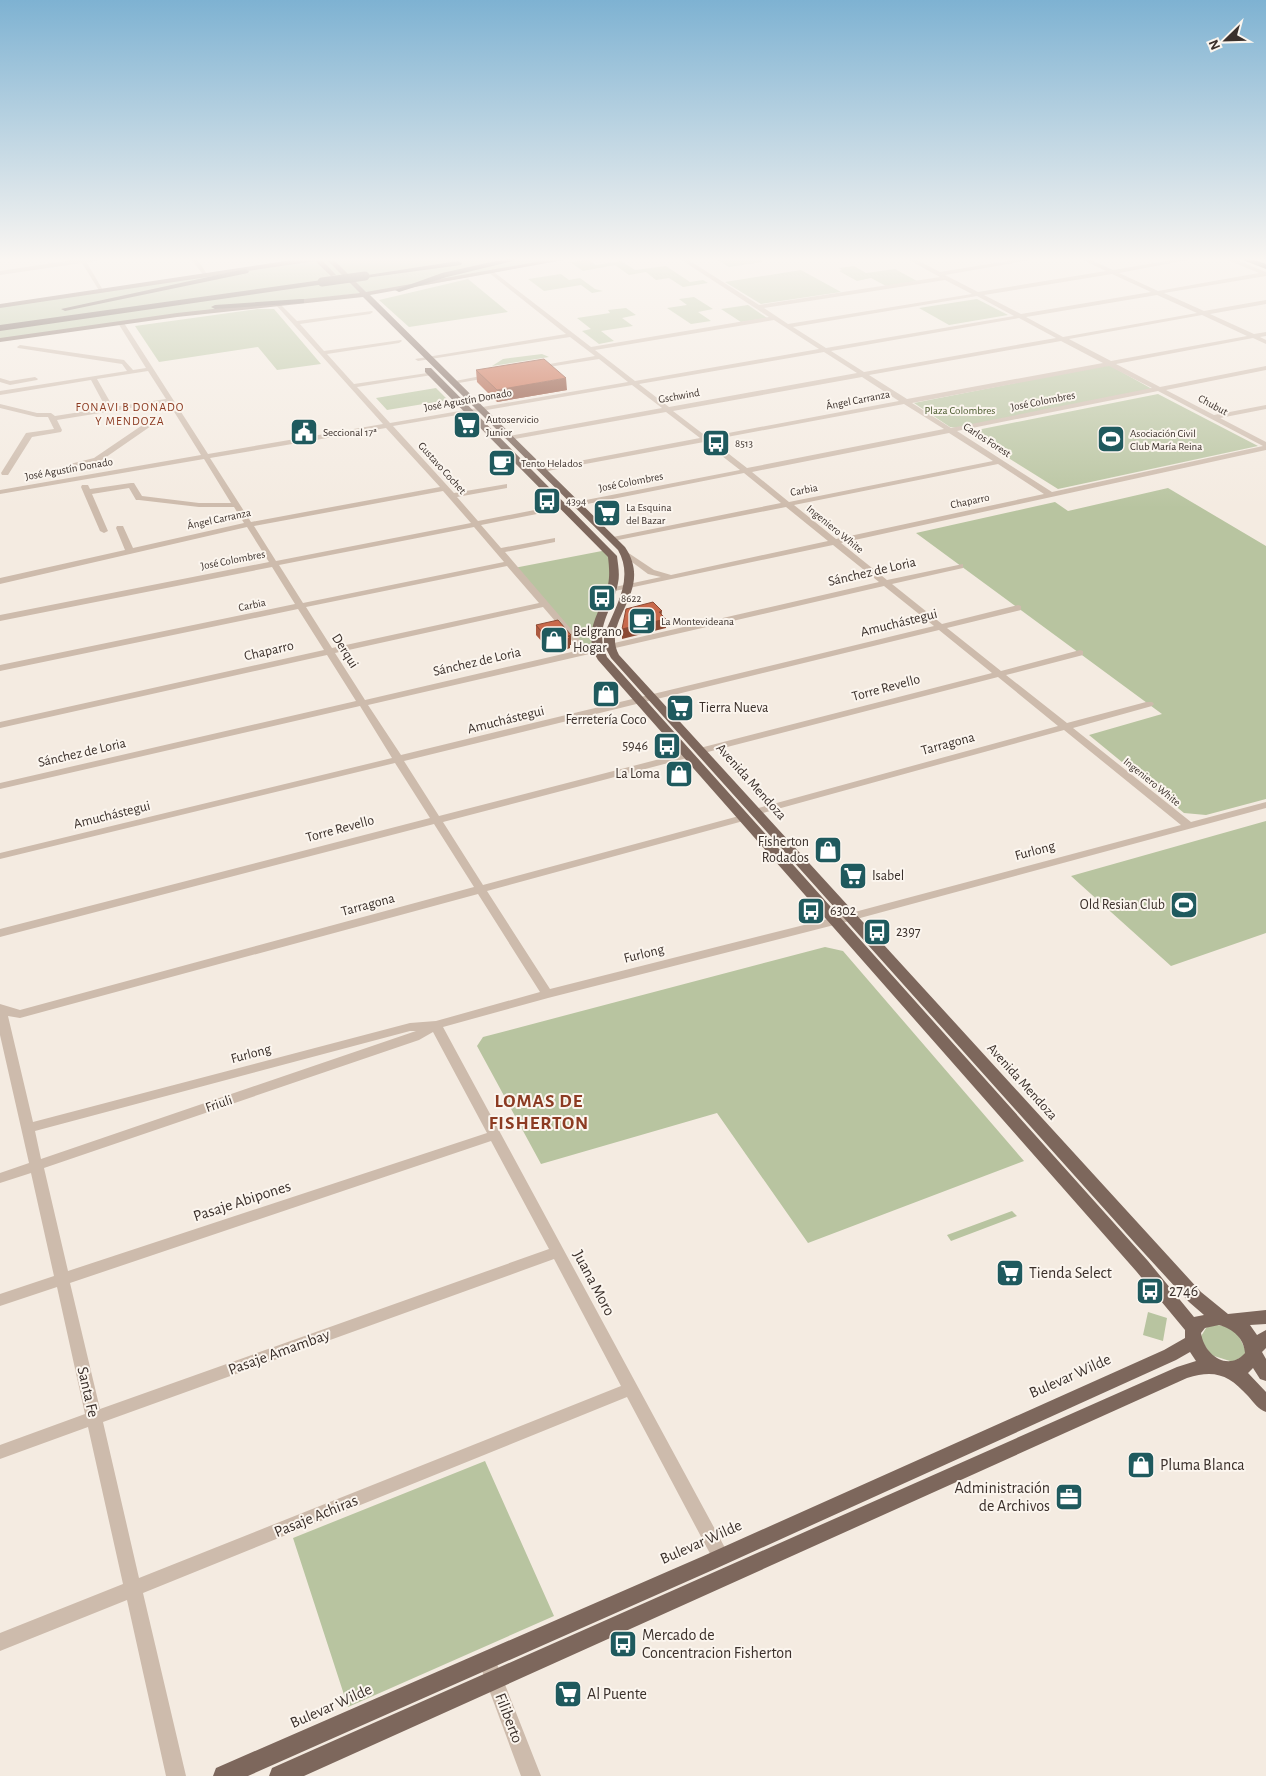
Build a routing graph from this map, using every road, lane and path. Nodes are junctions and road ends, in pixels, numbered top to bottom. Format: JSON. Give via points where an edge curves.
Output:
{"nodes":[{"id":1,"x":133,"y":342,"type":"edge"},
{"id":2,"x":312,"y":342,"type":"edge"},
{"id":3,"x":377,"y":342,"type":"edge"},
{"id":4,"x":400,"y":342,"type":"edge"},
{"id":5,"x":412,"y":342,"type":"edge"},
{"id":6,"x":522,"y":342,"type":"edge"},
{"id":7,"x":581,"y":342,"type":"edge"},
{"id":8,"x":632,"y":342,"type":"edge"},
{"id":9,"x":811,"y":342,"type":"edge"},
{"id":10,"x":872,"y":342,"type":"edge"},
{"id":11,"x":1040,"y":342,"type":"edge"},
{"id":12,"x":1069,"y":342,"type":"edge"},
{"id":13,"x":1222,"y":342,"type":"edge"},
{"id":14,"x":20,"y":347,"type":"dead end"},
{"id":15,"x":406,"y":347,"type":"dead end"},
{"id":16,"x":590,"y":349,"type":"junction"},
{"id":17,"x":824,"y":350,"type":"junction"},
{"id":18,"x":322,"y":353,"type":"junction"},
{"id":19,"x":415,"y":356,"type":"joint"},
{"id":20,"x":428,"y":357,"type":"junction"},
{"id":21,"x":600,"y":357,"type":"junction"},
{"id":22,"x":1110,"y":363,"type":"junction"},
{"id":23,"x":1266,"y":368,"type":"edge"},
{"id":24,"x":150,"y":369,"type":"junction"},
{"id":25,"x":532,"y":369,"type":"edge"},
{"id":26,"x":131,"y":372,"type":"junction"},
{"id":27,"x":432,"y":373,"type":"junction"},
{"id":28,"x":502,"y":374,"type":"edge"},
{"id":29,"x":863,"y":374,"type":"junction"},
{"id":30,"x":93,"y":378,"type":"junction"},
{"id":31,"x":0,"y":380,"type":"edge"},
{"id":32,"x":35,"y":380,"type":"dead end"},
{"id":33,"x":453,"y":382,"type":"junction"},
{"id":34,"x":632,"y":382,"type":"junction"},
{"id":35,"x":352,"y":386,"type":"junction"},
{"id":36,"x":1159,"y":389,"type":"junction"},
{"id":37,"x":0,"y":393,"type":"edge"},
{"id":38,"x":170,"y":400,"type":"junction"},
{"id":39,"x":906,"y":402,"type":"junction"},
{"id":40,"x":0,"y":406,"type":"edge"},
{"id":41,"x":1266,"y":407,"type":"edge"},
{"id":42,"x":480,"y":409,"type":"junction"},
{"id":43,"x":111,"y":410,"type":"junction"},
{"id":44,"x":667,"y":410,"type":"junction"},
{"id":45,"x":469,"y":411,"type":"junction"},
{"id":46,"x":1213,"y":417,"type":"junction"},
{"id":47,"x":53,"y":418,"type":"junction"},
{"id":48,"x":388,"y":425,"type":"junction"},
{"id":49,"x":147,"y":426,"type":"dead end"},
{"id":50,"x":951,"y":431,"type":"junction"},
{"id":51,"x":509,"y":438,"type":"junction"},
{"id":52,"x":705,"y":440,"type":"junction"},
{"id":53,"x":1266,"y":447,"type":"edge"},
{"id":54,"x":71,"y":456,"type":"dead end"},
{"id":55,"x":206,"y":456,"type":"junction"},
{"id":56,"x":999,"y":462,"type":"junction"},
{"id":57,"x":74,"y":464,"type":"junction"},
{"id":58,"x":542,"y":470,"type":"junction"},
{"id":59,"x":746,"y":471,"type":"junction"},
{"id":60,"x":5,"y":473,"type":"dead end"},
{"id":61,"x":81,"y":478,"type":"junction"},
{"id":62,"x":504,"y":486,"type":"dead end"},
{"id":63,"x":445,"y":488,"type":"junction"},
{"id":64,"x":0,"y":492,"type":"edge"},
{"id":65,"x":87,"y":492,"type":"junction"},
{"id":66,"x":1051,"y":495,"type":"junction"},
{"id":67,"x":451,"y":496,"type":"junction"},
{"id":68,"x":576,"y":504,"type":"junction"},
{"id":69,"x":236,"y":505,"type":"junction"},
{"id":70,"x":786,"y":505,"type":"junction"},
{"id":71,"x":565,"y":507,"type":"junction"},
{"id":72,"x":249,"y":524,"type":"junction"},
{"id":73,"x":476,"y":524,"type":"junction"},
{"id":74,"x":120,"y":528,"type":"dead end"},
{"id":75,"x":104,"y":531,"type":"dead end"},
{"id":76,"x":613,"y":539,"type":"junction"},
{"id":77,"x":552,"y":540,"type":"dead end"},
{"id":78,"x":833,"y":542,"type":"junction"},
{"id":79,"x":130,"y":551,"type":"junction"},
{"id":80,"x":498,"y":551,"type":"junction"},
{"id":81,"x":627,"y":554,"type":"junction"},
{"id":82,"x":509,"y":563,"type":"junction"},
{"id":83,"x":274,"y":564,"type":"junction"},
{"id":84,"x":960,"y":566,"type":"dead end"},
{"id":85,"x":679,"y":575,"type":"junction"},
{"id":86,"x":0,"y":581,"type":"edge"},
{"id":87,"x":884,"y":583,"type":"junction"},
{"id":88,"x":628,"y":586,"type":"junction"},
{"id":89,"x":613,"y":590,"type":"junction"},
{"id":90,"x":545,"y":604,"type":"junction"},
{"id":91,"x":300,"y":606,"type":"junction"},
{"id":92,"x":1018,"y":608,"type":"dead end"},
{"id":93,"x":0,"y":618,"type":"edge"},
{"id":94,"x":940,"y":627,"type":"junction"},
{"id":95,"x":609,"y":645,"type":"junction"},
{"id":96,"x":590,"y":650,"type":"junction"},
{"id":97,"x":329,"y":652,"type":"junction"},
{"id":98,"x":1080,"y":653,"type":"dead end"},
{"id":99,"x":0,"y":668,"type":"edge"},
{"id":100,"x":999,"y":674,"type":"junction"},
{"id":101,"x":646,"y":700,"type":"junction"},
{"id":102,"x":362,"y":702,"type":"junction"},
{"id":103,"x":1149,"y":704,"type":"dead end"},
{"id":104,"x":0,"y":725,"type":"edge"},
{"id":105,"x":1065,"y":727,"type":"junction"},
{"id":106,"x":694,"y":753,"type":"junction"},
{"id":107,"x":398,"y":760,"type":"junction"},
{"id":108,"x":0,"y":786,"type":"edge"},
{"id":109,"x":1266,"y":805,"type":"edge"},
{"id":110,"x":749,"y":815,"type":"junction"},
{"id":111,"x":436,"y":820,"type":"junction"},
{"id":112,"x":1188,"y":825,"type":"junction"},
{"id":113,"x":0,"y":856,"type":"edge"},
{"id":114,"x":481,"y":890,"type":"junction"},
{"id":115,"x":842,"y":919,"type":"junction"},
{"id":116,"x":0,"y":933,"type":"edge"},
{"id":117,"x":547,"y":994,"type":"junction"},
{"id":118,"x":0,"y":1009,"type":"edge"},
{"id":119,"x":436,"y":1025,"type":"junction"},
{"id":120,"x":28,"y":1128,"type":"junction"},
{"id":121,"x":496,"y":1136,"type":"junction"},
{"id":122,"x":36,"y":1167,"type":"junction"},
{"id":123,"x":0,"y":1178,"type":"edge"},
{"id":124,"x":558,"y":1252,"type":"junction"},
{"id":125,"x":61,"y":1279,"type":"junction"},
{"id":126,"x":0,"y":1300,"type":"edge"},
{"id":127,"x":1266,"y":1317,"type":"edge"},
{"id":128,"x":1223,"y":1319,"type":"junction"},
{"id":129,"x":1193,"y":1335,"type":"junction"},
{"id":130,"x":1258,"y":1347,"type":"edge"},
{"id":131,"x":1223,"y":1368,"type":"junction"},
{"id":132,"x":1266,"y":1374,"type":"edge"},
{"id":133,"x":631,"y":1389,"type":"junction"},
{"id":134,"x":1266,"y":1404,"type":"edge"},
{"id":135,"x":94,"y":1418,"type":"junction"},
{"id":136,"x":0,"y":1452,"type":"edge"},
{"id":137,"x":721,"y":1557,"type":"junction"},
{"id":138,"x":133,"y":1590,"type":"junction"},
{"id":139,"x":0,"y":1642,"type":"edge"},
{"id":140,"x":487,"y":1660,"type":"junction"},
{"id":141,"x":494,"y":1680,"type":"junction"},
{"id":142,"x":248,"y":1771,"type":"edge"},
{"id":143,"x":176,"y":1776,"type":"edge"},
{"id":144,"x":224,"y":1776,"type":"edge"},
{"id":145,"x":280,"y":1776,"type":"edge"},
{"id":146,"x":531,"y":1776,"type":"edge"}],
"edges":[{"from":1,"to":24,"type":"street","name":"Derqui"},
{"from":2,"to":18,"type":"street","name":"Gustavo Cochet"},
{"from":3,"to":18,"type":"street"},
{"from":4,"to":15,"type":"main road"},
{"from":5,"to":20,"type":"main road"},
{"from":6,"to":20,"type":"street"},
{"from":7,"to":16,"type":"street","name":"Ingeniero White"},
{"from":8,"to":16,"type":"street"},
{"from":9,"to":17,"type":"street","name":"Carlos Forest"},
{"from":10,"to":17,"type":"street","name":"José Agustín Donado"},
{"from":11,"to":29,"type":"street","name":"Gschwind"},
{"from":12,"to":22,"type":"street","name":"Chubut"},
{"from":13,"to":22,"type":"street","name":"Ángel Carranza"},
{"from":14,"to":26,"type":"street","via":[[124,362]]},
{"from":16,"to":21,"type":"street","name":"Ingeniero White"},
{"from":17,"to":29,"type":"street","name":"Carlos Forest"},
{"from":17,"to":34,"type":"street","name":"José Agustín Donado"},
{"from":18,"to":35,"type":"street","name":"Gustavo Cochet"},
{"from":19,"to":20,"type":"street"},
{"from":19,"to":27,"type":"main road"},
{"from":20,"to":33,"type":"main road"},
{"from":21,"to":25,"type":"street"},
{"from":21,"to":34,"type":"street","name":"Ingeniero White"},
{"from":22,"to":36,"type":"street","name":"Chubut"},
{"from":22,"to":39,"type":"street","name":"Ángel Carranza"},
{"from":23,"to":36,"type":"street","name":"José Colombres"},
{"from":24,"to":26,"type":"street"},
{"from":24,"to":38,"type":"street","name":"Derqui"},
{"from":26,"to":30,"type":"street"},
{"from":27,"to":35,"type":"street"},
{"from":27,"to":45,"type":"main road"},
{"from":28,"to":33,"type":"street"},
{"from":29,"to":39,"type":"street","name":"Carlos Forest"},
{"from":29,"to":44,"type":"street","name":"Gschwind"},
{"from":30,"to":37,"type":"street"},
{"from":30,"to":43,"type":"street"},
{"from":31,"to":32,"type":"street","via":[[10,383]]},
{"from":33,"to":42,"type":"main road"},
{"from":34,"to":42,"type":"street","name":"José Agustín Donado"},
{"from":34,"to":44,"type":"street","name":"Ingeniero White"},
{"from":35,"to":48,"type":"street","name":"Gustavo Cochet"},
{"from":36,"to":46,"type":"street","name":"Chubut"},
{"from":36,"to":50,"type":"street","name":"José Colombres"},
{"from":38,"to":43,"type":"street"},
{"from":38,"to":55,"type":"street","name":"Derqui"},
{"from":39,"to":50,"type":"street","name":"Carlos Forest"},
{"from":39,"to":52,"type":"street","name":"Ángel Carranza"},
{"from":40,"to":47,"type":"street","via":[[37,415],[52,415]]},
{"from":41,"to":46,"type":"street"},
{"from":42,"to":45,"type":"street","name":"José Agustín Donado"},
{"from":42,"to":51,"type":"main road"},
{"from":43,"to":47,"type":"street"},
{"from":44,"to":51,"type":"street","name":"Gschwind"},
{"from":44,"to":52,"type":"street","name":"Ingeniero White"},
{"from":45,"to":48,"type":"street","name":"José Agustín Donado"},
{"from":45,"to":71,"type":"main road"},
{"from":46,"to":53,"type":"street","name":"Chubut"},
{"from":47,"to":60,"type":"street","via":[[58,430],[29,434]]},
{"from":48,"to":55,"type":"street","name":"José Agustín Donado"},
{"from":48,"to":63,"type":"street","name":"Gustavo Cochet"},
{"from":49,"to":57,"type":"street","via":[[96,460]]},
{"from":50,"to":56,"type":"street","name":"Carlos Forest"},
{"from":50,"to":59,"type":"street","name":"José Colombres"},
{"from":51,"to":58,"type":"main road"},
{"from":52,"to":58,"type":"street","name":"Ángel Carranza"},
{"from":52,"to":59,"type":"street","name":"Ingeniero White"},
{"from":53,"to":66,"type":"street","name":"Chaparro"},
{"from":54,"to":57,"type":"street"},
{"from":55,"to":61,"type":"street","name":"José Agustín Donado"},
{"from":55,"to":69,"type":"street","name":"Derqui"},
{"from":56,"to":66,"type":"street","name":"Carlos Forest"},
{"from":56,"to":70,"type":"street","name":"Carbia"},
{"from":57,"to":61,"type":"street"},
{"from":58,"to":68,"type":"main road"},
{"from":59,"to":68,"type":"street","name":"José Colombres"},
{"from":59,"to":70,"type":"street","name":"Ingeniero White"},
{"from":61,"to":64,"type":"street","name":"José Agustín Donado"},
{"from":61,"to":65,"type":"street"},
{"from":62,"to":67,"type":"street"},
{"from":63,"to":67,"type":"street","name":"Gustavo Cochet"},
{"from":63,"to":72,"type":"street","name":"Ángel Carranza"},
{"from":65,"to":69,"type":"street","via":[[131,485],[140,498],[199,505]]},
{"from":65,"to":75,"type":"street"},
{"from":66,"to":78,"type":"street","name":"Chaparro"},
{"from":67,"to":73,"type":"street","name":"Gustavo Cochet"},
{"from":68,"to":71,"type":"street","name":"José Colombres"},
{"from":68,"to":76,"type":"main road"},
{"from":69,"to":72,"type":"street","name":"Derqui"},
{"from":70,"to":76,"type":"street","name":"Carbia"},
{"from":70,"to":78,"type":"street","name":"Ingeniero White"},
{"from":71,"to":73,"type":"street","name":"José Colombres"},
{"from":71,"to":89,"type":"main road","via":[[612,556],[616,566]]},
{"from":72,"to":79,"type":"street","name":"Ángel Carranza"},
{"from":72,"to":83,"type":"street","name":"Derqui"},
{"from":73,"to":80,"type":"street","name":"Gustavo Cochet"},
{"from":73,"to":83,"type":"street","name":"José Colombres"},
{"from":74,"to":79,"type":"street"},
{"from":76,"to":81,"type":"main road"},
{"from":77,"to":80,"type":"street"},
{"from":78,"to":85,"type":"street","name":"Chaparro"},
{"from":78,"to":87,"type":"street","name":"Ingeniero White"},
{"from":79,"to":86,"type":"street","name":"Ángel Carranza"},
{"from":80,"to":82,"type":"street","name":"Gustavo Cochet"},
{"from":81,"to":85,"type":"street","name":"Chaparro","via":[[651,572],[664,576]]},
{"from":81,"to":88,"type":"main road","via":[[631,564]]},
{"from":82,"to":90,"type":"street","name":"Gustavo Cochet"},
{"from":82,"to":91,"type":"street","name":"Carbia"},
{"from":83,"to":91,"type":"street","name":"Derqui"},
{"from":83,"to":93,"type":"street","name":"José Colombres"},
{"from":84,"to":87,"type":"street","name":"Sánchez de Loria"},
{"from":85,"to":88,"type":"street","name":"Chaparro"},
{"from":87,"to":94,"type":"street","name":"Ingeniero White"},
{"from":87,"to":95,"type":"street","name":"Sánchez de Loria"},
{"from":88,"to":89,"type":"street","name":"Chaparro"},
{"from":88,"to":95,"type":"main road","via":[[614,620]]},
{"from":89,"to":96,"type":"main road","via":[[598,622]]},
{"from":90,"to":96,"type":"street","name":"Gustavo Cochet"},
{"from":90,"to":97,"type":"street","name":"Chaparro"},
{"from":91,"to":97,"type":"street","name":"Derqui"},
{"from":91,"to":99,"type":"street","name":"Carbia"},
{"from":92,"to":94,"type":"street","name":"Amuchástegui"},
{"from":94,"to":100,"type":"street","name":"Ingeniero White"},
{"from":94,"to":101,"type":"street","name":"Amuchástegui"},
{"from":95,"to":96,"type":"street","name":"Sánchez de Loria"},
{"from":95,"to":101,"type":"main road","name":"Avenida Mendoza"},
{"from":96,"to":101,"type":"main road","name":"Avenida Mendoza"},
{"from":96,"to":102,"type":"street","name":"Sánchez de Loria"},
{"from":97,"to":102,"type":"street","name":"Derqui"},
{"from":97,"to":104,"type":"street","name":"Chaparro"},
{"from":98,"to":100,"type":"street","name":"Torre Revello"},
{"from":100,"to":105,"type":"street","name":"Ingeniero White"},
{"from":100,"to":106,"type":"street","name":"Torre Revello"},
{"from":101,"to":106,"type":"main road","name":"Avenida Mendoza"},
{"from":101,"to":107,"type":"street","name":"Amuchástegui"},
{"from":102,"to":107,"type":"street","name":"Derqui"},
{"from":102,"to":108,"type":"street","name":"Sánchez de Loria"},
{"from":103,"to":105,"type":"street","name":"Tarragona"},
{"from":105,"to":110,"type":"street","name":"Tarragona"},
{"from":105,"to":112,"type":"street","name":"Ingeniero White"},
{"from":106,"to":110,"type":"main road","name":"Avenida Mendoza"},
{"from":106,"to":111,"type":"street","name":"Torre Revello"},
{"from":107,"to":111,"type":"street","name":"Derqui"},
{"from":107,"to":113,"type":"street","name":"Amuchástegui"},
{"from":109,"to":112,"type":"street","name":"Furlong"},
{"from":110,"to":114,"type":"street","name":"Tarragona"},
{"from":110,"to":115,"type":"main road","name":"Avenida Mendoza"},
{"from":111,"to":114,"type":"street","name":"Derqui"},
{"from":111,"to":116,"type":"street","name":"Torre Revello"},
{"from":112,"to":115,"type":"street","name":"Furlong"},
{"from":114,"to":117,"type":"street","name":"Derqui"},
{"from":114,"to":118,"type":"street","name":"Tarragona","via":[[20,1014]]},
{"from":115,"to":117,"type":"street","name":"Furlong"},
{"from":115,"to":128,"type":"main road","name":"Avenida Mendoza","via":[[1195,1297]]},
{"from":115,"to":129,"type":"main road","name":"Avenida Mendoza","via":[[1148,1272]]},
{"from":117,"to":119,"type":"street","name":"Furlong"},
{"from":118,"to":120,"type":"street","name":"Santa Fe"},
{"from":119,"to":120,"type":"street","name":"Furlong","via":[[410,1027]]},
{"from":119,"to":121,"type":"street","name":"Juana Moro"},
{"from":119,"to":122,"type":"street","name":"Friuli","via":[[415,1037]]},
{"from":120,"to":122,"type":"street","name":"Santa Fe"},
{"from":121,"to":124,"type":"street","name":"Juana Moro"},
{"from":121,"to":125,"type":"street","name":"Pasaje Abipones"},
{"from":122,"to":123,"type":"street","name":"Friuli"},
{"from":122,"to":125,"type":"street","name":"Santa Fe"},
{"from":124,"to":133,"type":"street","name":"Juana Moro"},
{"from":124,"to":135,"type":"street","name":"Pasaje Amambay"},
{"from":125,"to":126,"type":"street","name":"Pasaje Abipones"},
{"from":125,"to":135,"type":"street","name":"Santa Fe"},
{"from":127,"to":128,"type":"main road"},
{"from":128,"to":129,"type":"main road","via":[[1199,1322]]},
{"from":128,"to":130,"type":"main road","name":"Avenida Mendoza","via":[[1245,1332]]},
{"from":129,"to":131,"type":"main road","name":"Avenida Mendoza","via":[[1198,1352]]},
{"from":129,"to":137,"type":"main road","name":"Bulevar Wilde","via":[[1175,1352]]},
{"from":130,"to":131,"type":"main road","via":[[1245,1366]]},
{"from":130,"to":132,"type":"main road","name":"Avenida Mendoza"},
{"from":131,"to":134,"type":"main road","name":"Avenida Mendoza","via":[[1243,1378]]},
{"from":131,"to":141,"type":"main road","via":[[1196,1368],[1183,1372]]},
{"from":133,"to":137,"type":"street","name":"Juana Moro"},
{"from":133,"to":138,"type":"street","name":"Pasaje Achiras"},
{"from":135,"to":136,"type":"street","name":"Pasaje Amambay"},
{"from":135,"to":138,"type":"street","name":"Santa Fe"},
{"from":137,"to":140,"type":"main road","name":"Bulevar Wilde"},
{"from":138,"to":139,"type":"street","name":"Pasaje Achiras"},
{"from":138,"to":143,"type":"street","name":"Santa Fe"},
{"from":140,"to":141,"type":"street","name":"Filiberto"},
{"from":140,"to":142,"type":"main road","name":"Bulevar Wilde"},
{"from":141,"to":145,"type":"main road"},
{"from":141,"to":146,"type":"street","name":"Filiberto"},
{"from":142,"to":144,"type":"main road","name":"Bulevar Wilde"}]}
